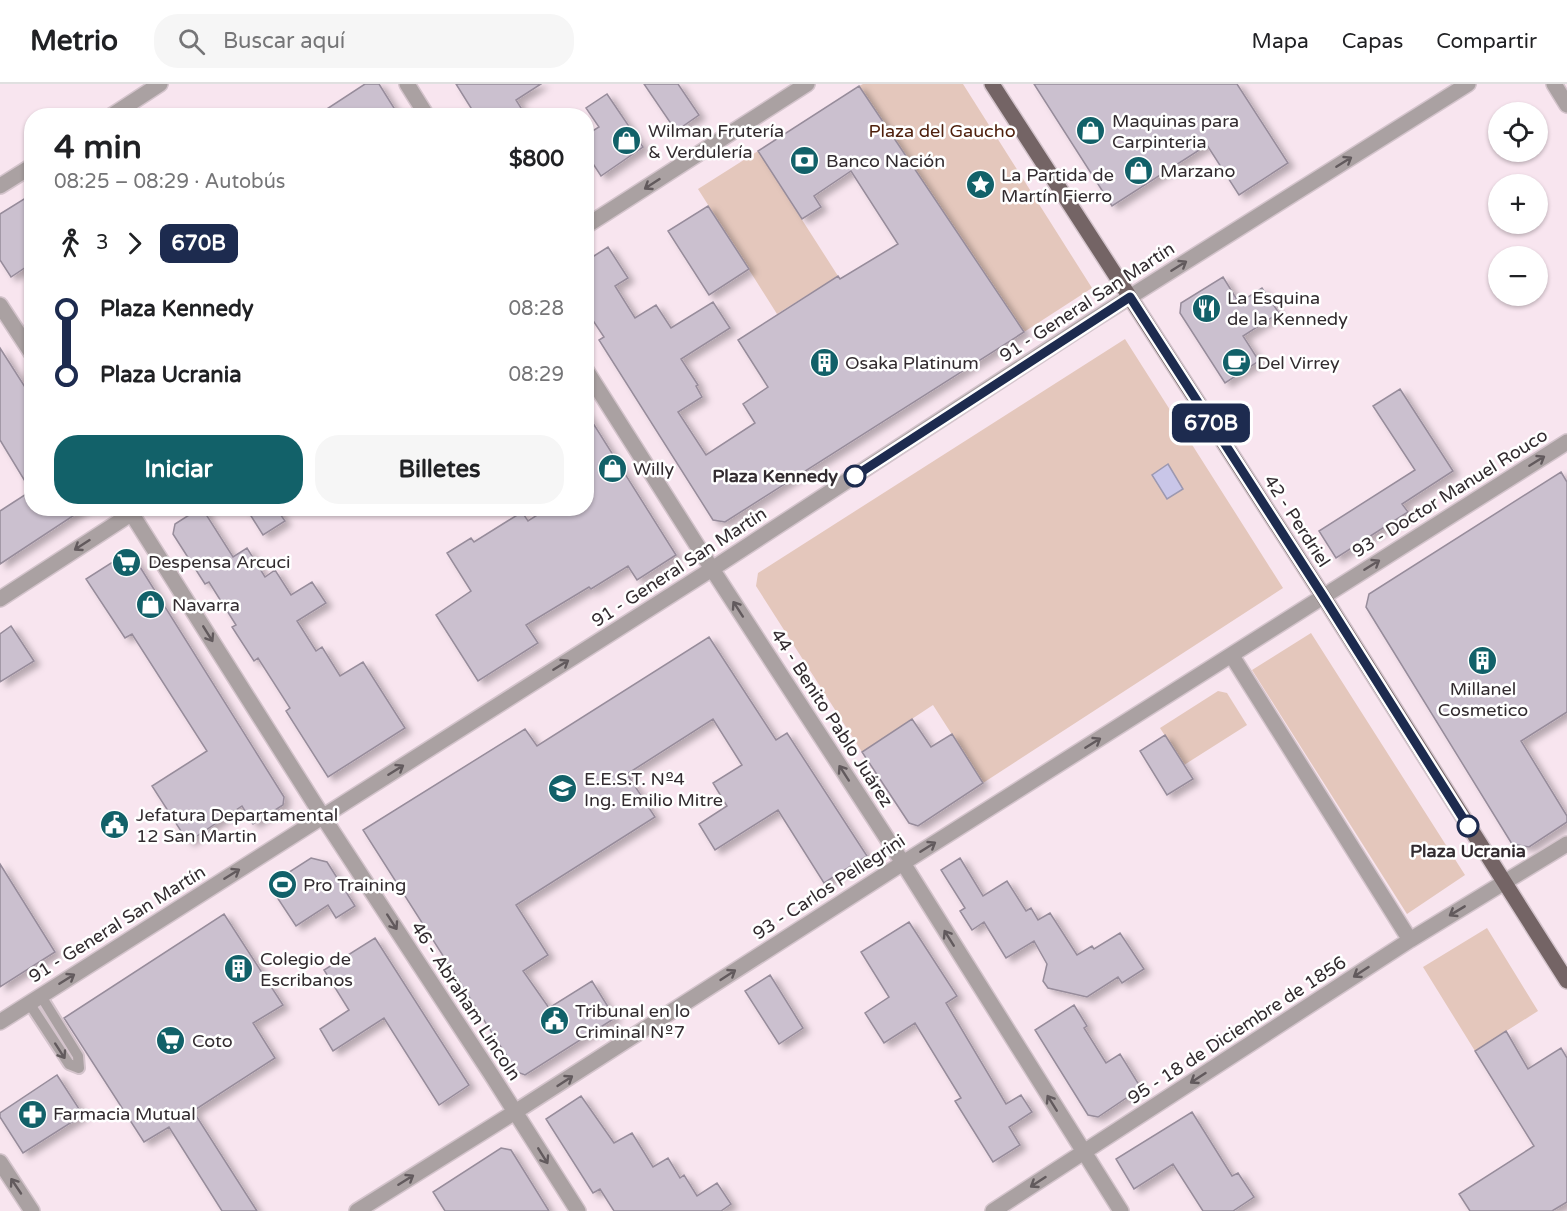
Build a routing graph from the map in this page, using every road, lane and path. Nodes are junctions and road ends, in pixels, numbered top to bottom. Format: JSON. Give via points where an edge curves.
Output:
{"nodes":[{"id":1,"x":160,"y":84,"type":"edge"},
{"id":2,"x":407,"y":84,"type":"edge"},
{"id":3,"x":807,"y":84,"type":"edge"},
{"id":4,"x":992,"y":84,"type":"edge"},
{"id":5,"x":1468,"y":84,"type":"edge"},
{"id":6,"x":1554,"y":84,"type":"edge"},
{"id":7,"x":1567,"y":105,"type":"edge"},
{"id":8,"x":123,"y":108,"type":"edge"},
{"id":9,"x":422,"y":108,"type":"edge"},
{"id":10,"x":24,"y":171,"type":"edge"},
{"id":11,"x":0,"y":186,"type":"edge"},
{"id":12,"x":594,"y":221,"type":"edge"},
{"id":13,"x":1130,"y":297,"type":"junction"},
{"id":14,"x":0,"y":305,"type":"edge"},
{"id":15,"x":24,"y":342,"type":"edge"},
{"id":16,"x":594,"y":383,"type":"edge"},
{"id":17,"x":1567,"y":442,"type":"edge"},
{"id":18,"x":124,"y":516,"type":"edge"},
{"id":19,"x":137,"y":516,"type":"edge"},
{"id":20,"x":712,"y":569,"type":"junction"},
{"id":21,"x":1323,"y":596,"type":"junction"},
{"id":22,"x":0,"y":599,"type":"edge"},
{"id":23,"x":1232,"y":656,"type":"junction"},
{"id":24,"x":323,"y":817,"type":"junction"},
{"id":25,"x":1567,"y":844,"type":"edge"},
{"id":26,"x":903,"y":862,"type":"junction"},
{"id":27,"x":1504,"y":884,"type":"junction"},
{"id":28,"x":1410,"y":940,"type":"junction"},
{"id":29,"x":1567,"y":981,"type":"edge"},
{"id":30,"x":35,"y":999,"type":"junction"},
{"id":31,"x":0,"y":1022,"type":"edge"},
{"id":32,"x":515,"y":1112,"type":"junction"},
{"id":33,"x":1083,"y":1153,"type":"junction"},
{"id":34,"x":0,"y":1162,"type":"edge"},
{"id":35,"x":32,"y":1211,"type":"edge"},
{"id":36,"x":357,"y":1211,"type":"edge"},
{"id":37,"x":578,"y":1211,"type":"edge"},
{"id":38,"x":993,"y":1211,"type":"edge"},
{"id":39,"x":1121,"y":1211,"type":"edge"}],
"edges":[{"from":1,"to":8,"type":"street"},
{"from":2,"to":9,"type":"street"},
{"from":3,"to":12,"type":"street","one_way":true},
{"from":4,"to":13,"type":"main road","name":"42 - Perdriel"},
{"from":13,"to":5,"type":"street","name":"91 - General San Martín","one_way":true},
{"from":6,"to":7,"type":"street"},
{"from":10,"to":11,"type":"street"},
{"from":13,"to":20,"type":"street","name":"91 - General San Martín"},
{"from":13,"to":21,"type":"main road","name":"42 - Perdriel"},
{"from":14,"to":15,"type":"street"},
{"from":16,"to":20,"type":"street","name":"44 - Benito Pablo Juárez"},
{"from":21,"to":17,"type":"street","name":"93 - Doctor Manuel Rouco","one_way":true},
{"from":18,"to":22,"type":"street","one_way":true},
{"from":19,"to":24,"type":"street","name":"46 - Abraham Lincoln","one_way":true},
{"from":24,"to":20,"type":"street","name":"91 - General San Martín","one_way":true},
{"from":26,"to":20,"type":"street","name":"44 - Benito Pablo Juárez","one_way":true},
{"from":21,"to":23,"type":"street","name":"93 - Carlos Pellegrini"},
{"from":21,"to":27,"type":"main road","name":"42 - Perdriel"},
{"from":26,"to":23,"type":"street","name":"93 - Carlos Pellegrini","one_way":true},
{"from":23,"to":28,"type":"street"},
{"from":30,"to":24,"type":"street","name":"91 - General San Martín","one_way":true},
{"from":24,"to":32,"type":"street","name":"46 - Abraham Lincoln","one_way":true},
{"from":25,"to":27,"type":"street","name":"95 - 18 de Diciembre de 1856"},
{"from":32,"to":26,"type":"street","name":"93 - Carlos Pellegrini","one_way":true},
{"from":33,"to":26,"type":"street","name":"44 - Benito Pablo Juárez","one_way":true},
{"from":27,"to":28,"type":"street","name":"95 - 18 de Diciembre de 1856","one_way":true},
{"from":27,"to":29,"type":"main road","name":"42 - Perdriel"},
{"from":28,"to":33,"type":"street","name":"95 - 18 de Diciembre de 1856","one_way":true},
{"from":30,"to":30,"type":"lane","one_way":true,"via":[[69,1064],[79,1068],[78,1056]]},
{"from":30,"to":31,"type":"street","name":"91 - General San Martín"},
{"from":36,"to":32,"type":"street","name":"93 - Carlos Pellegrini","one_way":true},
{"from":32,"to":37,"type":"street","name":"46 - Abraham Lincoln","one_way":true},
{"from":33,"to":38,"type":"street","name":"95 - 18 de Diciembre de 1856","one_way":true},
{"from":33,"to":39,"type":"street","name":"44 - Benito Pablo Juárez"},
{"from":35,"to":34,"type":"street","one_way":true}]}
